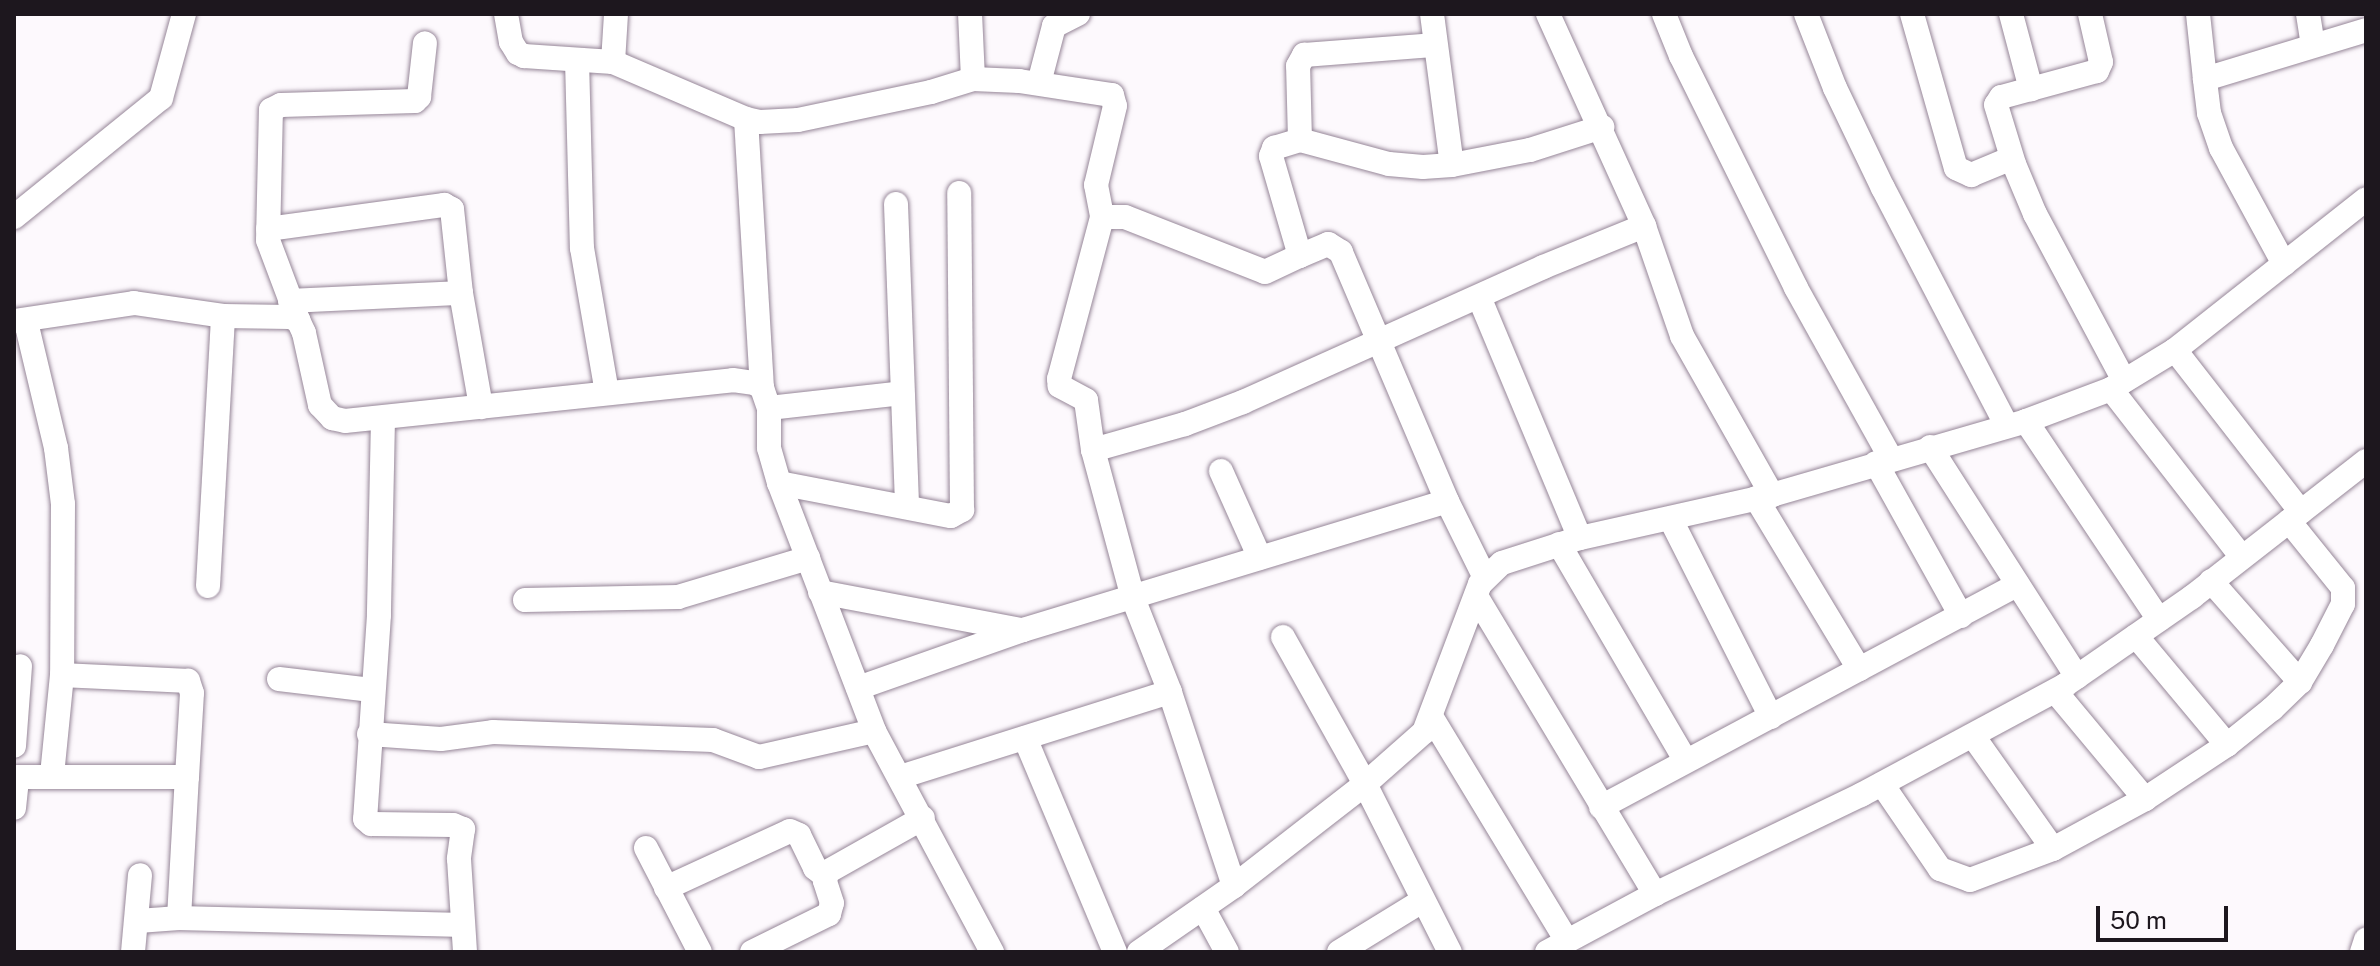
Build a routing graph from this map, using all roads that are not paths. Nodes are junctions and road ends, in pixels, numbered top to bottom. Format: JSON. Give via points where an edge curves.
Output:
{"nodes":[{"id":1,"x":184,"y":14,"type":"edge"},
{"id":2,"x":506,"y":14,"type":"edge"},
{"id":3,"x":616,"y":14,"type":"edge"},
{"id":4,"x":970,"y":14,"type":"edge"},
{"id":5,"x":1078,"y":14,"type":"edge"},
{"id":6,"x":1432,"y":14,"type":"edge"},
{"id":7,"x":1548,"y":14,"type":"edge"},
{"id":8,"x":1806,"y":14,"type":"edge"},
{"id":9,"x":1912,"y":14,"type":"edge"},
{"id":10,"x":2011,"y":14,"type":"edge"},
{"id":11,"x":2090,"y":14,"type":"edge"},
{"id":12,"x":2198,"y":14,"type":"edge"},
{"id":13,"x":2308,"y":14,"type":"edge"},
{"id":14,"x":1672,"y":17,"type":"edge"},
{"id":15,"x":2366,"y":30,"type":"edge"},
{"id":16,"x":425,"y":43,"type":"dead end"},
{"id":17,"x":1433,"y":45,"type":"junction"},
{"id":18,"x":2313,"y":45,"type":"junction"},
{"id":19,"x":577,"y":60,"type":"junction"},
{"id":20,"x":613,"y":62,"type":"junction"},
{"id":21,"x":973,"y":79,"type":"junction"},
{"id":22,"x":2205,"y":79,"type":"junction"},
{"id":23,"x":1039,"y":83,"type":"junction"},
{"id":24,"x":2031,"y":89,"type":"junction"},
{"id":25,"x":746,"y":119,"type":"junction"},
{"id":26,"x":1602,"y":127,"type":"junction"},
{"id":27,"x":1300,"y":140,"type":"junction"},
{"id":28,"x":2012,"y":158,"type":"junction"},
{"id":29,"x":1452,"y":165,"type":"junction"},
{"id":30,"x":959,"y":193,"type":"dead end"},
{"id":31,"x":2366,"y":199,"type":"edge"},
{"id":32,"x":896,"y":204,"type":"dead end"},
{"id":33,"x":14,"y":217,"type":"edge"},
{"id":34,"x":1102,"y":217,"type":"junction"},
{"id":35,"x":1644,"y":226,"type":"junction"},
{"id":36,"x":268,"y":229,"type":"junction"},
{"id":37,"x":1300,"y":256,"type":"junction"},
{"id":38,"x":2284,"y":264,"type":"junction"},
{"id":39,"x":461,"y":293,"type":"junction"},
{"id":40,"x":1479,"y":297,"type":"junction"},
{"id":41,"x":294,"y":310,"type":"junction"},
{"id":42,"x":223,"y":316,"type":"junction"},
{"id":43,"x":20,"y":321,"type":"edge"},
{"id":44,"x":1379,"y":342,"type":"junction"},
{"id":45,"x":2175,"y":350,"type":"junction"},
{"id":46,"x":2118,"y":385,"type":"junction"},
{"id":47,"x":607,"y":392,"type":"junction"},
{"id":48,"x":902,"y":393,"type":"junction"},
{"id":49,"x":766,"y":398,"type":"junction"},
{"id":50,"x":481,"y":407,"type":"junction"},
{"id":51,"x":383,"y":419,"type":"junction"},
{"id":52,"x":2016,"y":424,"type":"junction"},
{"id":53,"x":1930,"y":447,"type":"junction"},
{"id":54,"x":1093,"y":450,"type":"junction"},
{"id":55,"x":1884,"y":461,"type":"junction"},
{"id":56,"x":2366,"y":461,"type":"edge"},
{"id":57,"x":1221,"y":471,"type":"dead end"},
{"id":58,"x":779,"y":483,"type":"junction"},
{"id":59,"x":1764,"y":496,"type":"junction"},
{"id":60,"x":1447,"y":501,"type":"junction"},
{"id":61,"x":907,"y":506,"type":"junction"},
{"id":62,"x":2295,"y":516,"type":"junction"},
{"id":63,"x":1671,"y":520,"type":"junction"},
{"id":64,"x":1570,"y":541,"type":"junction"},
{"id":65,"x":2242,"y":557,"type":"junction"},
{"id":66,"x":808,"y":558,"type":"junction"},
{"id":67,"x":1260,"y":558,"type":"junction"},
{"id":68,"x":2211,"y":581,"type":"junction"},
{"id":69,"x":2017,"y":585,"type":"junction"},
{"id":70,"x":208,"y":586,"type":"dead end"},
{"id":71,"x":1480,"y":586,"type":"junction"},
{"id":72,"x":820,"y":592,"type":"junction"},
{"id":73,"x":1133,"y":598,"type":"junction"},
{"id":74,"x":525,"y":600,"type":"dead end"},
{"id":75,"x":1961,"y":616,"type":"junction"},
{"id":76,"x":2159,"y":620,"type":"junction"},
{"id":77,"x":1023,"y":630,"type":"junction"},
{"id":78,"x":2136,"y":636,"type":"junction"},
{"id":79,"x":1283,"y":637,"type":"dead end"},
{"id":80,"x":20,"y":666,"type":"dead end"},
{"id":81,"x":1859,"y":669,"type":"junction"},
{"id":82,"x":62,"y":675,"type":"junction"},
{"id":83,"x":2077,"y":677,"type":"junction"},
{"id":84,"x":279,"y":679,"type":"dead end"},
{"id":85,"x":2300,"y":682,"type":"junction"},
{"id":86,"x":858,"y":688,"type":"junction"},
{"id":87,"x":371,"y":690,"type":"junction"},
{"id":88,"x":2055,"y":691,"type":"junction"},
{"id":89,"x":1170,"y":692,"type":"junction"},
{"id":90,"x":1771,"y":717,"type":"junction"},
{"id":91,"x":1432,"y":718,"type":"junction"},
{"id":92,"x":874,"y":731,"type":"junction"},
{"id":93,"x":369,"y":734,"type":"junction"},
{"id":94,"x":1973,"y":736,"type":"junction"},
{"id":95,"x":1025,"y":738,"type":"junction"},
{"id":96,"x":2227,"y":745,"type":"junction"},
{"id":97,"x":14,"y":748,"type":"edge"},
{"id":98,"x":1686,"y":761,"type":"junction"},
{"id":99,"x":52,"y":775,"type":"junction"},
{"id":100,"x":17,"y":777,"type":"junction"},
{"id":101,"x":187,"y":777,"type":"junction"},
{"id":102,"x":900,"y":777,"type":"junction"},
{"id":103,"x":1365,"y":784,"type":"junction"},
{"id":104,"x":1882,"y":784,"type":"junction"},
{"id":105,"x":2145,"y":799,"type":"junction"},
{"id":106,"x":1601,"y":807,"type":"junction"},
{"id":107,"x":14,"y":808,"type":"edge"},
{"id":108,"x":923,"y":818,"type":"junction"},
{"id":109,"x":646,"y":848,"type":"dead end"},
{"id":110,"x":2053,"y":849,"type":"junction"},
{"id":111,"x":140,"y":875,"type":"dead end"},
{"id":112,"x":825,"y":876,"type":"junction"},
{"id":113,"x":1234,"y":886,"type":"junction"},
{"id":114,"x":666,"y":888,"type":"junction"},
{"id":115,"x":1655,"y":894,"type":"junction"},
{"id":116,"x":1422,"y":901,"type":"junction"},
{"id":117,"x":1203,"y":908,"type":"junction"},
{"id":118,"x":179,"y":918,"type":"junction"},
{"id":119,"x":138,"y":921,"type":"junction"},
{"id":120,"x":463,"y":925,"type":"junction"},
{"id":121,"x":1557,"y":947,"type":"edge"},
{"id":122,"x":986,"y":950,"type":"edge"},
{"id":123,"x":133,"y":952,"type":"edge"},
{"id":124,"x":465,"y":952,"type":"edge"},
{"id":125,"x":700,"y":952,"type":"edge"},
{"id":126,"x":752,"y":952,"type":"edge"},
{"id":127,"x":1115,"y":952,"type":"edge"},
{"id":128,"x":1139,"y":952,"type":"edge"},
{"id":129,"x":1227,"y":952,"type":"edge"},
{"id":130,"x":1339,"y":952,"type":"edge"},
{"id":131,"x":1450,"y":952,"type":"edge"}],
"edges":[{"from":1,"to":33,"type":"street","via":[[161,98]]},
{"from":2,"to":19,"type":"street","via":[[518,53]]},
{"from":3,"to":20,"type":"street"},
{"from":4,"to":21,"type":"street"},
{"from":5,"to":23,"type":"street","via":[[1054,26]]},
{"from":6,"to":17,"type":"street"},
{"from":7,"to":26,"type":"street"},
{"from":8,"to":52,"type":"street","via":[[1883,188]]},
{"from":9,"to":28,"type":"street","via":[[1956,168],[1971,175]]},
{"from":10,"to":24,"type":"street"},
{"from":11,"to":24,"type":"street","via":[[2100,68]]},
{"from":12,"to":22,"type":"street"},
{"from":13,"to":18,"type":"street"},
{"from":14,"to":55,"type":"street","via":[[1796,288]]},
{"from":15,"to":18,"type":"street"},
{"from":16,"to":36,"type":"street","via":[[415,101],[281,105],[271,110]]},
{"from":17,"to":27,"type":"street","via":[[1304,55],[1298,66]]},
{"from":17,"to":29,"type":"street"},
{"from":18,"to":22,"type":"street"},
{"from":19,"to":20,"type":"street"},
{"from":19,"to":47,"type":"street","via":[[582,248]]},
{"from":20,"to":25,"type":"street"},
{"from":21,"to":23,"type":"street"},
{"from":21,"to":25,"type":"street","via":[[798,120]]},
{"from":22,"to":38,"type":"street","via":[[2221,148]]},
{"from":23,"to":34,"type":"street","via":[[1102,92],[1114,99],[1096,185]]},
{"from":24,"to":28,"type":"street","via":[[2001,97],[1996,105]]},
{"from":25,"to":49,"type":"street"},
{"from":26,"to":29,"type":"street","via":[[1530,150]]},
{"from":26,"to":35,"type":"street"},
{"from":27,"to":29,"type":"street","via":[[1389,164]]},
{"from":27,"to":37,"type":"street","via":[[1274,148],[1271,156]]},
{"from":28,"to":46,"type":"street"},
{"from":30,"to":61,"type":"street","via":[[964,500],[962,510],[951,516]]},
{"from":31,"to":38,"type":"street"},
{"from":32,"to":48,"type":"street"},
{"from":34,"to":37,"type":"street","via":[[1125,217],[1265,272]]},
{"from":34,"to":54,"type":"street","via":[[1059,379],[1060,386],[1086,400]]},
{"from":35,"to":40,"type":"street"},
{"from":35,"to":59,"type":"street","via":[[1682,336]]},
{"from":36,"to":39,"type":"street","via":[[449,206],[456,215]]},
{"from":36,"to":41,"type":"street"},
{"from":37,"to":44,"type":"street","via":[[1320,246],[1337,246]]},
{"from":38,"to":45,"type":"street"},
{"from":39,"to":41,"type":"street"},
{"from":39,"to":50,"type":"street"},
{"from":40,"to":44,"type":"street"},
{"from":40,"to":64,"type":"street"},
{"from":41,"to":42,"type":"street"},
{"from":41,"to":51,"type":"street","via":[[324,413],[345,421]]},
{"from":42,"to":43,"type":"street","via":[[124,303]]},
{"from":42,"to":70,"type":"street"},
{"from":43,"to":82,"type":"street","via":[[61,475]]},
{"from":44,"to":54,"type":"street","via":[[1185,424]]},
{"from":44,"to":60,"type":"street"},
{"from":45,"to":46,"type":"street"},
{"from":45,"to":62,"type":"street"},
{"from":46,"to":52,"type":"street"},
{"from":46,"to":65,"type":"street"},
{"from":47,"to":49,"type":"street","via":[[748,380]]},
{"from":47,"to":50,"type":"street"},
{"from":48,"to":49,"type":"street"},
{"from":48,"to":61,"type":"street"},
{"from":49,"to":58,"type":"street","via":[[769,448]]},
{"from":50,"to":51,"type":"street"},
{"from":51,"to":87,"type":"street","via":[[379,615]]},
{"from":52,"to":53,"type":"street"},
{"from":52,"to":76,"type":"street"},
{"from":53,"to":55,"type":"street"},
{"from":53,"to":69,"type":"street"},
{"from":54,"to":73,"type":"street"},
{"from":55,"to":59,"type":"street"},
{"from":55,"to":75,"type":"street"},
{"from":56,"to":62,"type":"street"},
{"from":57,"to":67,"type":"street"},
{"from":58,"to":61,"type":"street"},
{"from":58,"to":66,"type":"street"},
{"from":59,"to":63,"type":"street"},
{"from":59,"to":81,"type":"street"},
{"from":60,"to":67,"type":"street"},
{"from":60,"to":71,"type":"street"},
{"from":62,"to":65,"type":"street"},
{"from":62,"to":85,"type":"street","via":[[2344,595]]},
{"from":63,"to":64,"type":"street"},
{"from":63,"to":90,"type":"street"},
{"from":64,"to":71,"type":"street","via":[[1502,563]]},
{"from":64,"to":98,"type":"street"},
{"from":65,"to":68,"type":"street"},
{"from":66,"to":72,"type":"street"},
{"from":66,"to":74,"type":"street","via":[[678,597]]},
{"from":67,"to":73,"type":"street"},
{"from":68,"to":76,"type":"street"},
{"from":68,"to":85,"type":"street"},
{"from":69,"to":75,"type":"street"},
{"from":69,"to":83,"type":"street"},
{"from":71,"to":91,"type":"street"},
{"from":71,"to":106,"type":"street"},
{"from":72,"to":77,"type":"street"},
{"from":72,"to":86,"type":"street"},
{"from":73,"to":77,"type":"street"},
{"from":73,"to":89,"type":"street"},
{"from":75,"to":81,"type":"street"},
{"from":76,"to":78,"type":"street"},
{"from":77,"to":86,"type":"street"},
{"from":78,"to":83,"type":"street"},
{"from":78,"to":96,"type":"street"},
{"from":79,"to":103,"type":"street"},
{"from":80,"to":97,"type":"street"},
{"from":81,"to":90,"type":"street"},
{"from":82,"to":99,"type":"street"},
{"from":82,"to":101,"type":"street","via":[[188,681],[192,693]]},
{"from":83,"to":88,"type":"street"},
{"from":84,"to":87,"type":"street"},
{"from":85,"to":96,"type":"street"},
{"from":86,"to":92,"type":"street"},
{"from":87,"to":93,"type":"street"},
{"from":88,"to":94,"type":"street"},
{"from":88,"to":105,"type":"street"},
{"from":89,"to":95,"type":"street"},
{"from":89,"to":113,"type":"street"},
{"from":90,"to":98,"type":"street"},
{"from":91,"to":103,"type":"street","via":[[1409,747]]},
{"from":91,"to":121,"type":"street"},
{"from":92,"to":93,"type":"street","via":[[759,757],[713,740],[493,732],[441,739]]},
{"from":92,"to":102,"type":"street"},
{"from":93,"to":120,"type":"street","via":[[366,822],[463,829]]},
{"from":94,"to":104,"type":"street"},
{"from":94,"to":110,"type":"street"},
{"from":95,"to":102,"type":"street"},
{"from":95,"to":127,"type":"street"},
{"from":96,"to":105,"type":"street"},
{"from":97,"to":100,"type":"street"},
{"from":98,"to":106,"type":"street"},
{"from":99,"to":100,"type":"street"},
{"from":99,"to":101,"type":"street"},
{"from":100,"to":107,"type":"street"},
{"from":101,"to":118,"type":"street"},
{"from":102,"to":108,"type":"street"},
{"from":103,"to":113,"type":"street"},
{"from":103,"to":116,"type":"street"},
{"from":104,"to":110,"type":"street","via":[[1928,856],[1950,875],[1983,877]]},
{"from":104,"to":115,"type":"street"},
{"from":105,"to":110,"type":"street"},
{"from":106,"to":115,"type":"street"},
{"from":108,"to":112,"type":"street"},
{"from":108,"to":122,"type":"street"},
{"from":109,"to":114,"type":"street"},
{"from":111,"to":119,"type":"street"},
{"from":112,"to":114,"type":"street","via":[[815,868],[799,835],[790,831]]},
{"from":112,"to":126,"type":"street","via":[[832,903],[829,914]]},
{"from":113,"to":117,"type":"street"},
{"from":114,"to":125,"type":"street"},
{"from":115,"to":121,"type":"street"},
{"from":116,"to":130,"type":"street"},
{"from":116,"to":131,"type":"street"},
{"from":117,"to":128,"type":"street"},
{"from":117,"to":129,"type":"street"},
{"from":118,"to":119,"type":"street"},
{"from":118,"to":120,"type":"street"},
{"from":119,"to":123,"type":"street"},
{"from":120,"to":124,"type":"street"}]}
